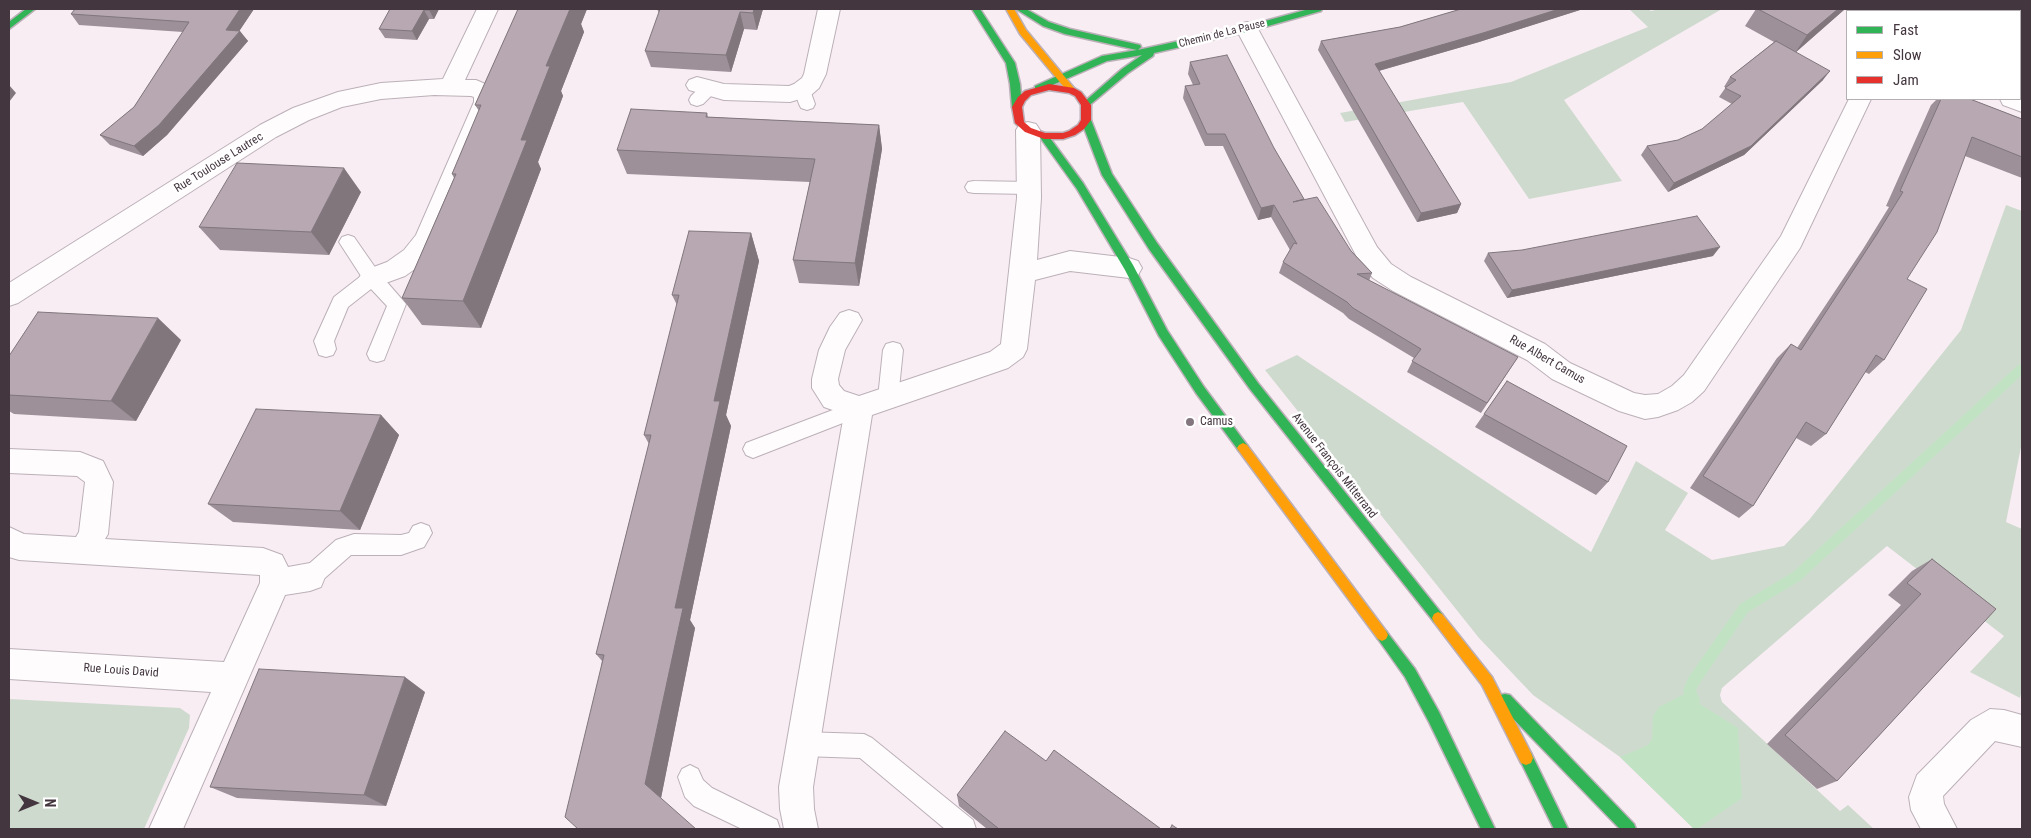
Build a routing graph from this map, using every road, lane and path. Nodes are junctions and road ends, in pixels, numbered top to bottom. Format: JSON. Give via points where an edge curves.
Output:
{"nodes":[{"id":1,"x":31,"y":9,"type":"edge"},
{"id":2,"x":487,"y":9,"type":"edge"},
{"id":3,"x":829,"y":9,"type":"edge"},
{"id":4,"x":976,"y":9,"type":"edge"},
{"id":5,"x":1010,"y":9,"type":"edge"},
{"id":6,"x":1020,"y":9,"type":"edge"},
{"id":7,"x":1318,"y":9,"type":"edge"},
{"id":8,"x":9,"y":26,"type":"edge"},
{"id":9,"x":1247,"y":29,"type":"junction"},
{"id":10,"x":1155,"y":50,"type":"junction"},
{"id":11,"x":1060,"y":77,"type":"junction"},
{"id":12,"x":451,"y":87,"type":"junction"},
{"id":13,"x":1038,"y":88,"type":"junction"},
{"id":14,"x":1071,"y":90,"type":"junction"},
{"id":15,"x":700,"y":91,"type":"dead end"},
{"id":16,"x":1860,"y":100,"type":"edge"},
{"id":17,"x":1086,"y":105,"type":"junction"},
{"id":18,"x":1017,"y":107,"type":"junction"},
{"id":19,"x":1079,"y":126,"type":"junction"},
{"id":20,"x":1043,"y":140,"type":"junction"},
{"id":21,"x":974,"y":187,"type":"dead end"},
{"id":22,"x":1029,"y":193,"type":"junction"},
{"id":23,"x":348,"y":242,"type":"dead end"},
{"id":24,"x":1129,"y":268,"type":"junction"},
{"id":25,"x":1023,"y":274,"type":"junction"},
{"id":26,"x":372,"y":278,"type":"junction"},
{"id":27,"x":9,"y":296,"type":"edge"},
{"id":28,"x":850,"y":320,"type":"dead end"},
{"id":29,"x":326,"y":349,"type":"dead end"},
{"id":30,"x":893,"y":350,"type":"dead end"},
{"id":31,"x":377,"y":354,"type":"dead end"},
{"id":32,"x":888,"y":398,"type":"junction"},
{"id":33,"x":859,"y":408,"type":"junction"},
{"id":34,"x":752,"y":449,"type":"dead end"},
{"id":35,"x":9,"y":461,"type":"edge"},
{"id":36,"x":421,"y":533,"type":"dead end"},
{"id":37,"x":12,"y":545,"type":"edge"},
{"id":38,"x":84,"y":551,"type":"junction"},
{"id":39,"x":310,"y":577,"type":"joint"},
{"id":40,"x":275,"y":583,"type":"junction"},
{"id":41,"x":9,"y":664,"type":"edge"},
{"id":42,"x":233,"y":678,"type":"junction"},
{"id":43,"x":1487,"y":681,"type":"junction"},
{"id":44,"x":2022,"y":731,"type":"edge"},
{"id":45,"x":803,"y":744,"type":"junction"},
{"id":46,"x":690,"y":777,"type":"dead end"},
{"id":47,"x":166,"y":829,"type":"edge"},
{"id":48,"x":768,"y":829,"type":"edge"},
{"id":49,"x":799,"y":829,"type":"edge"},
{"id":50,"x":964,"y":829,"type":"edge"},
{"id":51,"x":1488,"y":829,"type":"edge"},
{"id":52,"x":1561,"y":829,"type":"edge"},
{"id":53,"x":1629,"y":829,"type":"edge"},
{"id":54,"x":1940,"y":829,"type":"edge"}],
"edges":[{"from":1,"to":8,"type":"street"},
{"from":2,"to":12,"type":"street"},
{"from":3,"to":15,"type":"street","via":[[815,74],[804,97]]},
{"from":4,"to":18,"type":"street","via":[[1010,63]]},
{"from":5,"to":11,"type":"street","via":[[1023,32]]},
{"from":6,"to":10,"type":"street","name":"Chemin de La Pause","via":[[1068,32]]},
{"from":7,"to":9,"type":"street","name":"Chemin de La Pause"},
{"from":9,"to":10,"type":"street","name":"Chemin de La Pause"},
{"from":9,"to":16,"type":"street","name":"Rue Albert Camus","via":[[1368,254],[1382,271],[1536,352],[1561,371],[1644,407],[1668,402],[1694,382],[1791,241]]},
{"from":10,"to":11,"type":"street","name":"Chemin de La Pause","via":[[1105,58]]},
{"from":10,"to":17,"type":"street","name":"Chemin de La Pause"},
{"from":11,"to":13,"type":"street","name":"Chemin de La Pause"},
{"from":11,"to":14,"type":"street"},
{"from":12,"to":26,"type":"street","name":"Rue Toulouse Lautrec","via":[[476,88],[485,96],[485,102],[426,239],[413,257],[396,269]]},
{"from":12,"to":27,"type":"street","name":"Rue Toulouse Lautrec","via":[[357,94],[301,114],[268,131]]},
{"from":13,"to":14,"type":"street","via":[[1049,86]]},
{"from":13,"to":18,"type":"street","via":[[1028,93]]},
{"from":14,"to":17,"type":"street"},
{"from":17,"to":19,"type":"street"},
{"from":18,"to":20,"type":"street","via":[[1020,123]]},
{"from":19,"to":20,"type":"street"},
{"from":19,"to":43,"type":"street","name":"Avenue François Mitterrand","via":[[1153,246],[1254,386]]},
{"from":20,"to":22,"type":"street"},
{"from":20,"to":22,"type":"street","via":[[1041,175]]},
{"from":20,"to":24,"type":"street","via":[[1080,186]]},
{"from":21,"to":22,"type":"lane"},
{"from":22,"to":25,"type":"street"},
{"from":23,"to":26,"type":"lane"},
{"from":24,"to":25,"type":"street","via":[[1070,261]]},
{"from":24,"to":51,"type":"street","via":[[1163,333],[1200,390],[1410,673]]},
{"from":25,"to":32,"type":"street","via":[[1016,340],[1008,356]]},
{"from":26,"to":29,"type":"lane","via":[[341,302],[324,340]]},
{"from":26,"to":31,"type":"lane","via":[[397,304]]},
{"from":28,"to":33,"type":"street","via":[[832,350],[826,388],[834,399]]},
{"from":30,"to":32,"type":"lane"},
{"from":32,"to":33,"type":"street"},
{"from":33,"to":34,"type":"lane"},
{"from":33,"to":45,"type":"street"},
{"from":35,"to":38,"type":"street","via":[[80,464],[93,470],[99,482],[93,534]]},
{"from":36,"to":39,"type":"lane","via":[[416,540],[401,545],[354,544],[344,547]]},
{"from":37,"to":38,"type":"street"},
{"from":38,"to":40,"type":"street","via":[[264,562],[275,572]]},
{"from":39,"to":40,"type":"street"},
{"from":40,"to":42,"type":"street"},
{"from":41,"to":42,"type":"street","name":"Rue Louis David"},
{"from":42,"to":47,"type":"street"},
{"from":43,"to":52,"type":"street","name":"Avenue François Mitterrand"},
{"from":43,"to":53,"type":"street"},
{"from":44,"to":54,"type":"street","via":[[1990,725],[1929,787],[1926,797],[1928,810]]},
{"from":45,"to":49,"type":"street","via":[[796,787]]},
{"from":45,"to":50,"type":"lane","via":[[864,746]]},
{"from":46,"to":48,"type":"lane","via":[[694,788],[703,797]]}]}
